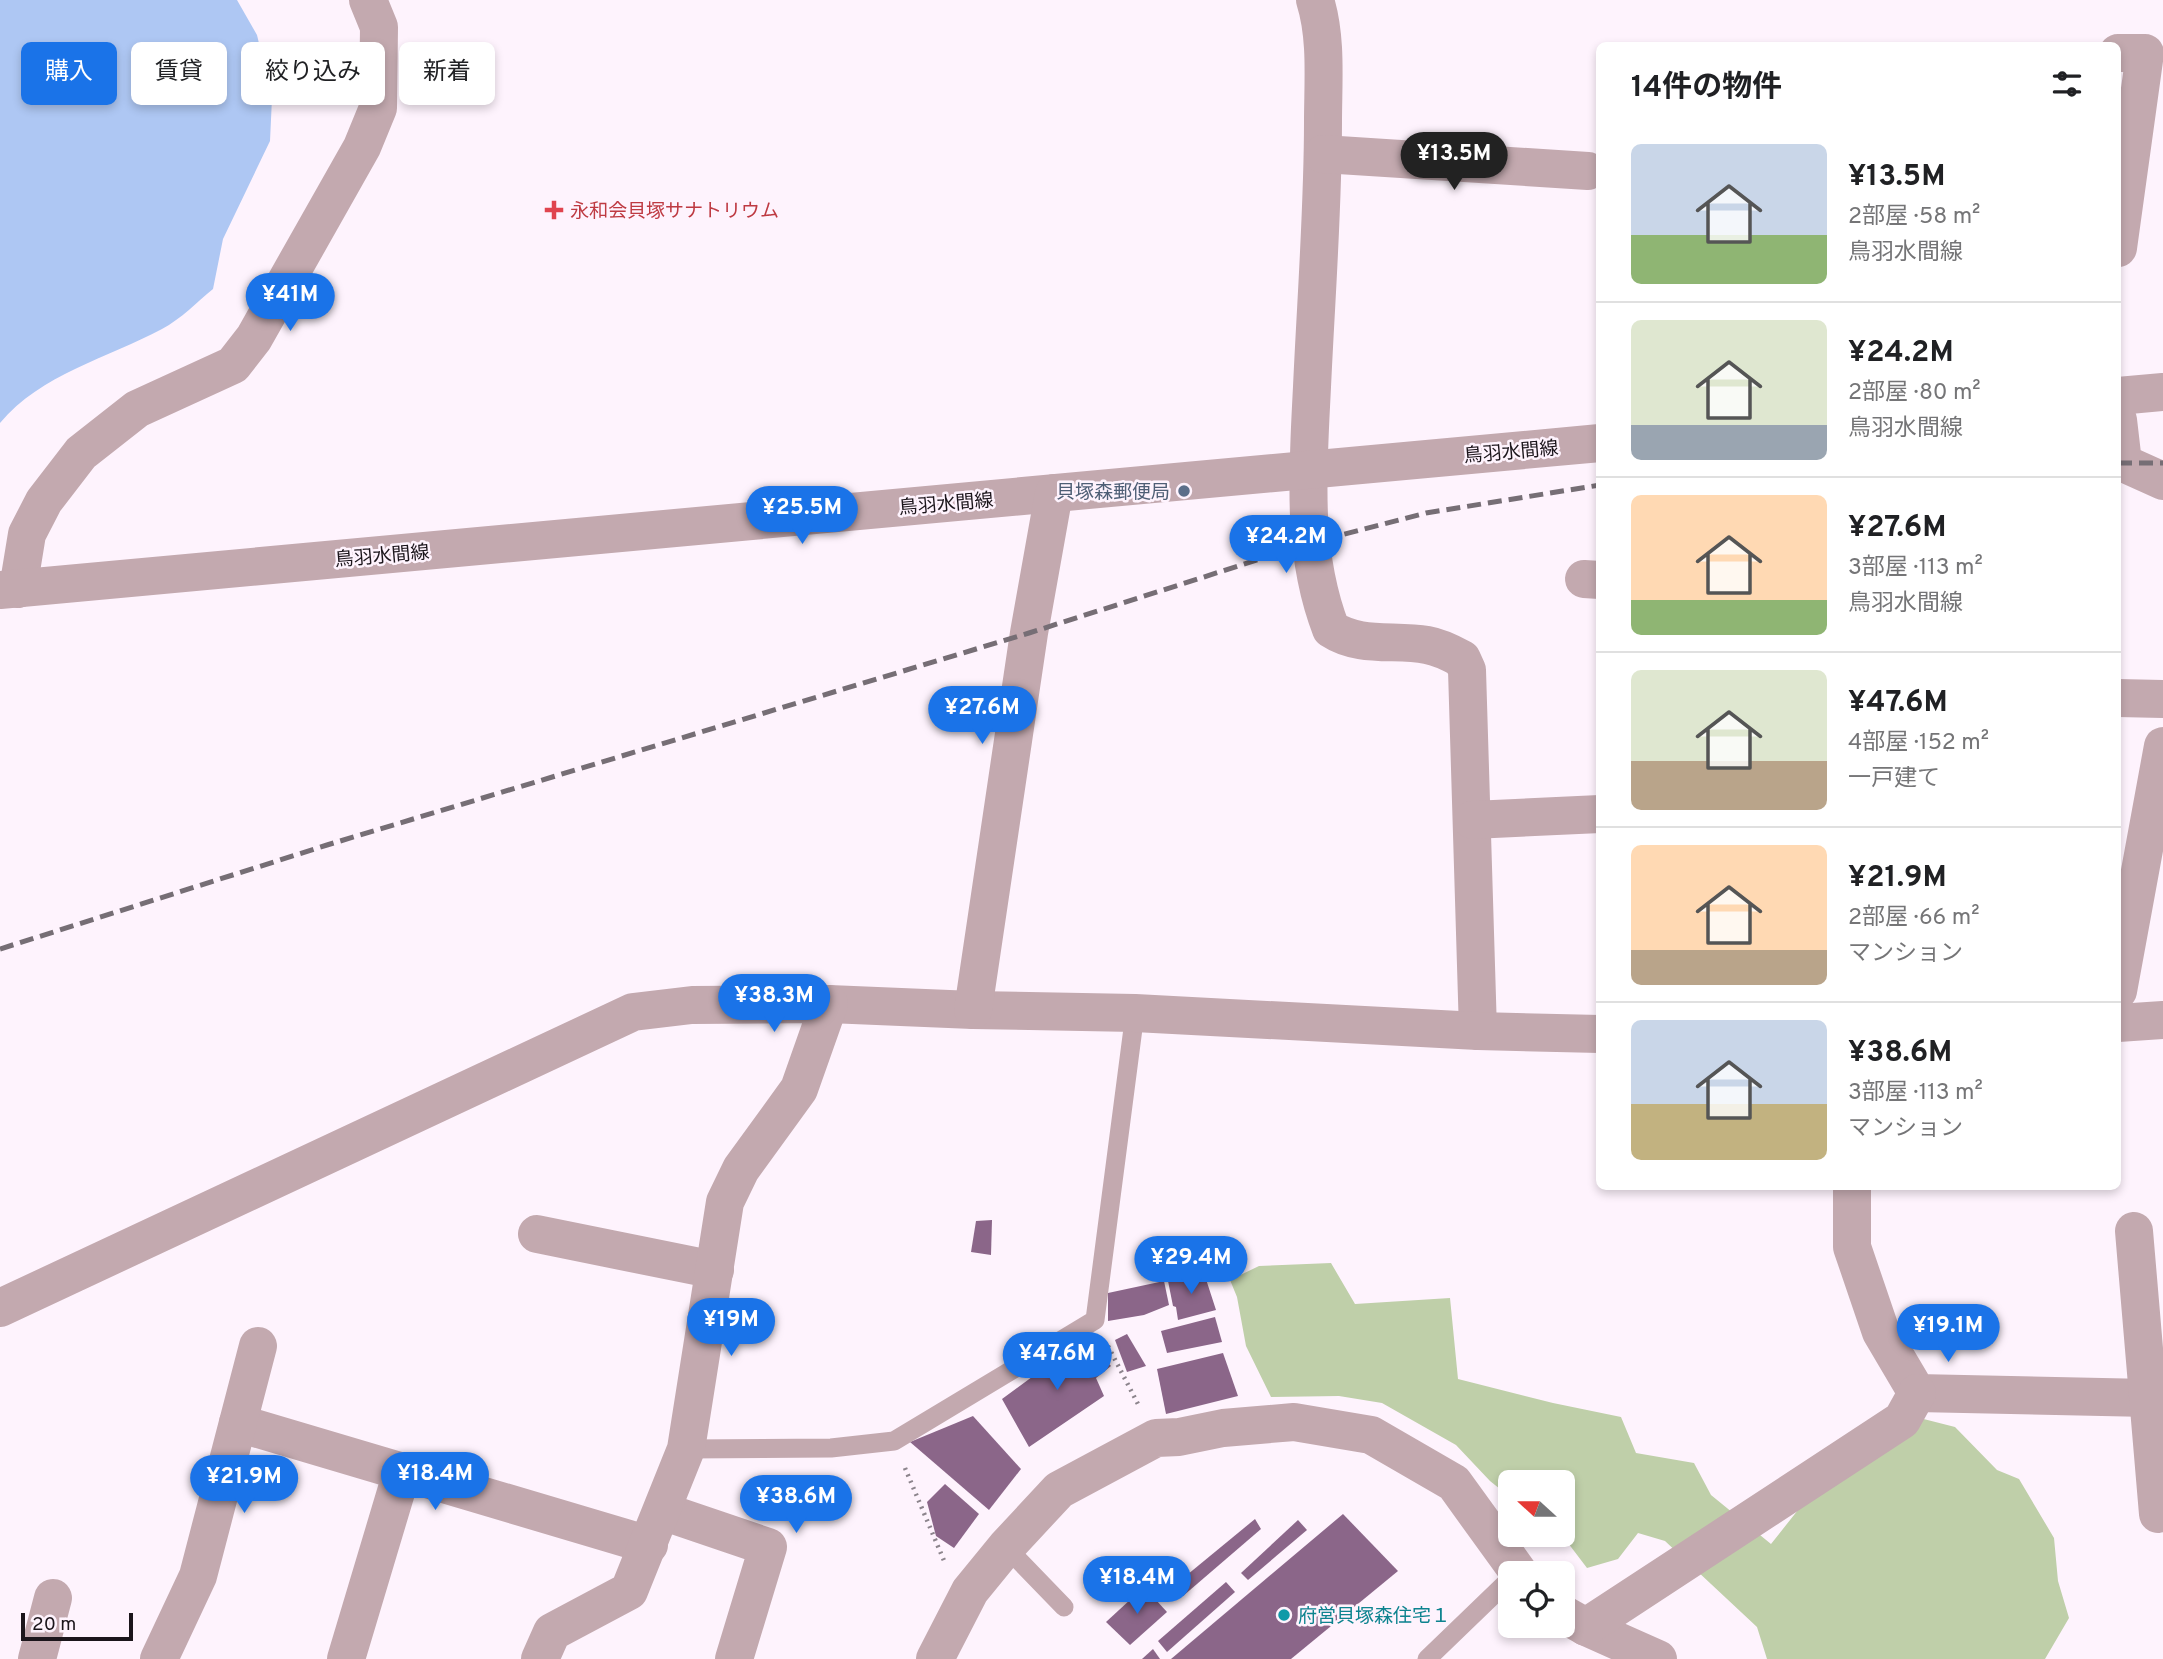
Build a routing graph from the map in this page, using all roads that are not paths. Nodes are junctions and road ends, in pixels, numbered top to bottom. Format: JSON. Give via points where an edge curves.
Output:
{"nodes":[{"id":1,"x":368,"y":0,"type":"edge"},
{"id":2,"x":1315,"y":0,"type":"edge"},
{"id":3,"x":2121,"y":53,"type":"edge"},
{"id":4,"x":1323,"y":154,"type":"junction"},
{"id":5,"x":1588,"y":171,"type":"dead end"},
{"id":6,"x":2121,"y":226,"type":"edge"},
{"id":7,"x":2163,"y":392,"type":"edge"},
{"id":8,"x":2121,"y":396,"type":"edge"},
{"id":9,"x":1596,"y":443,"type":"edge"},
{"id":10,"x":2121,"y":446,"type":"edge"},
{"id":11,"x":1308,"y":470,"type":"junction"},
{"id":12,"x":2163,"y":481,"type":"edge"},
{"id":13,"x":1055,"y":493,"type":"junction"},
{"id":14,"x":9,"y":589,"type":"edge"},
{"id":15,"x":2121,"y":698,"type":"edge"},
{"id":16,"x":2163,"y":699,"type":"edge"},
{"id":17,"x":2163,"y":746,"type":"edge"},
{"id":18,"x":1596,"y":814,"type":"edge"},
{"id":19,"x":1472,"y":820,"type":"junction"},
{"id":20,"x":2121,"y":975,"type":"edge"},
{"id":21,"x":829,"y":1004,"type":"junction"},
{"id":22,"x":973,"y":1010,"type":"junction"},
{"id":23,"x":1135,"y":1013,"type":"junction"},
{"id":24,"x":2163,"y":1020,"type":"edge"},
{"id":25,"x":2121,"y":1023,"type":"edge"},
{"id":26,"x":1478,"y":1031,"type":"junction"},
{"id":27,"x":1596,"y":1034,"type":"edge"},
{"id":28,"x":1852,"y":1190,"type":"edge"},
{"id":29,"x":2134,"y":1231,"type":"dead end"},
{"id":30,"x":537,"y":1234,"type":"dead end"},
{"id":31,"x":715,"y":1270,"type":"junction"},
{"id":32,"x":0,"y":1308,"type":"edge"},
{"id":33,"x":258,"y":1346,"type":"dead end"},
{"id":34,"x":1917,"y":1393,"type":"junction"},
{"id":35,"x":2149,"y":1398,"type":"junction"},
{"id":36,"x":238,"y":1423,"type":"junction"},
{"id":37,"x":686,"y":1449,"type":"junction"},
{"id":38,"x":402,"y":1472,"type":"junction"},
{"id":39,"x":662,"y":1511,"type":"junction"},
{"id":40,"x":2158,"y":1514,"type":"dead end"},
{"id":41,"x":649,"y":1545,"type":"junction"},
{"id":42,"x":1006,"y":1547,"type":"junction"},
{"id":43,"x":1507,"y":1561,"type":"edge"},
{"id":44,"x":1498,"y":1591,"type":"edge"},
{"id":45,"x":53,"y":1598,"type":"dead end"},
{"id":46,"x":1064,"y":1607,"type":"dead end"},
{"id":47,"x":1575,"y":1620,"type":"edge"},
{"id":48,"x":37,"y":1659,"type":"edge"},
{"id":49,"x":159,"y":1659,"type":"edge"},
{"id":50,"x":346,"y":1659,"type":"edge"},
{"id":51,"x":540,"y":1659,"type":"edge"},
{"id":52,"x":734,"y":1659,"type":"edge"},
{"id":53,"x":935,"y":1659,"type":"edge"},
{"id":54,"x":1427,"y":1659,"type":"edge"},
{"id":55,"x":1658,"y":1659,"type":"edge"}],
"edges":[{"from":1,"to":14,"type":"street","via":[[379,27],[378,108],[362,147],[254,338],[233,365],[137,409],[80,453],[44,501],[27,534]]},
{"from":2,"to":4,"type":"street","via":[[1323,46]]},
{"from":3,"to":6,"type":"street","via":[[2145,53]]},
{"from":4,"to":5,"type":"street"},
{"from":4,"to":11,"type":"street"},
{"from":7,"to":8,"type":"street"},
{"from":9,"to":11,"type":"street","name":"鳥羽水間線"},
{"from":10,"to":12,"type":"street","via":[[2123,463]]},
{"from":11,"to":13,"type":"street","name":"鳥羽水間線"},
{"from":11,"to":19,"type":"street","via":[[1310,543],[1331,629],[1357,641],[1427,645],[1462,659],[1467,670]]},
{"from":13,"to":14,"type":"street","name":"鳥羽水間線"},
{"from":13,"to":22,"type":"street","via":[[1029,633]]},
{"from":15,"to":16,"type":"street"},
{"from":17,"to":20,"type":"street"},
{"from":18,"to":19,"type":"street"},
{"from":19,"to":26,"type":"street"},
{"from":21,"to":22,"type":"street"},
{"from":21,"to":31,"type":"street","via":[[799,1089],[741,1169],[725,1202]]},
{"from":21,"to":32,"type":"street","via":[[692,1004],[633,1012]]},
{"from":22,"to":23,"type":"street"},
{"from":23,"to":26,"type":"street"},
{"from":23,"to":37,"type":"lane","via":[[1095,1320],[894,1441],[831,1448]]},
{"from":24,"to":25,"type":"street"},
{"from":26,"to":27,"type":"street"},
{"from":28,"to":34,"type":"street","via":[[1852,1247],[1881,1332]]},
{"from":29,"to":35,"type":"street"},
{"from":30,"to":31,"type":"street"},
{"from":31,"to":37,"type":"street"},
{"from":33,"to":36,"type":"street"},
{"from":34,"to":35,"type":"street"},
{"from":34,"to":47,"type":"street","via":[[1902,1420]]},
{"from":35,"to":40,"type":"street"},
{"from":36,"to":38,"type":"street"},
{"from":36,"to":49,"type":"street","via":[[198,1576]]},
{"from":37,"to":39,"type":"street"},
{"from":38,"to":41,"type":"street"},
{"from":38,"to":50,"type":"street"},
{"from":39,"to":41,"type":"street"},
{"from":39,"to":52,"type":"street","via":[[768,1546]]},
{"from":41,"to":51,"type":"street","via":[[629,1591],[552,1632]]},
{"from":42,"to":43,"type":"street","via":[[1059,1490],[1156,1438],[1294,1422],[1371,1435],[1454,1483]]},
{"from":42,"to":46,"type":"lane"},
{"from":42,"to":53,"type":"street","via":[[970,1591]]},
{"from":44,"to":54,"type":"lane"},
{"from":45,"to":48,"type":"street"},
{"from":47,"to":55,"type":"street"}]}
